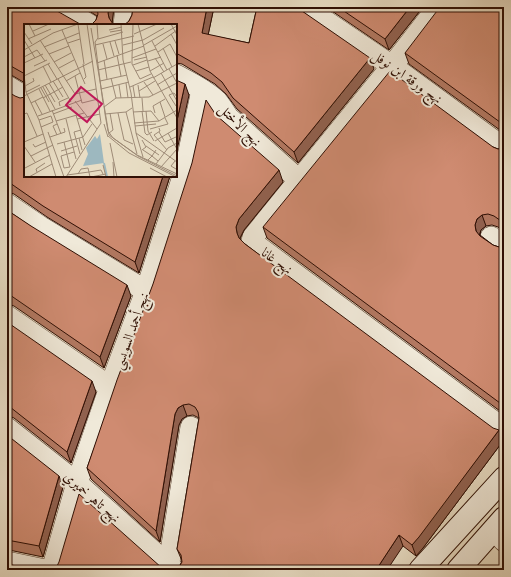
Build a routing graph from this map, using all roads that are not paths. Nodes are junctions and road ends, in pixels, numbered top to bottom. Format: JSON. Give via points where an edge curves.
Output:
{"nodes":[{"id":1,"x":59,"y":7,"type":"edge"},
{"id":2,"x":126,"y":7,"type":"edge"},
{"id":3,"x":311,"y":7,"type":"edge"},
{"id":4,"x":438,"y":7,"type":"edge"},
{"id":5,"x":88,"y":24,"type":"edge"},
{"id":6,"x":124,"y":24,"type":"edge"},
{"id":7,"x":392,"y":66,"type":"junction"},
{"id":8,"x":177,"y":76,"type":"edge"},
{"id":9,"x":7,"y":86,"type":"edge"},
{"id":10,"x":202,"y":90,"type":"junction"},
{"id":11,"x":24,"y":96,"type":"edge"},
{"id":12,"x":504,"y":148,"type":"edge"},
{"id":13,"x":299,"y":180,"type":"junction"},
{"id":14,"x":7,"y":204,"type":"edge"},
{"id":15,"x":146,"y":290,"type":"junction"},
{"id":16,"x":7,"y":316,"type":"edge"},
{"id":17,"x":110,"y":387,"type":"junction"},
{"id":18,"x":7,"y":428,"type":"edge"},
{"id":19,"x":190,"y":428,"type":"dead end"},
{"id":20,"x":504,"y":429,"type":"edge"},
{"id":21,"x":504,"y":478,"type":"edge"},
{"id":22,"x":78,"y":483,"type":"junction"},
{"id":23,"x":501,"y":530,"type":"edge"},
{"id":24,"x":7,"y":562,"type":"edge"},
{"id":25,"x":170,"y":567,"type":"edge"},
{"id":26,"x":45,"y":570,"type":"edge"},
{"id":27,"x":52,"y":570,"type":"edge"},
{"id":28,"x":420,"y":570,"type":"edge"},
{"id":29,"x":458,"y":570,"type":"edge"}],
"edges":[{"from":1,"to":5,"type":"street"},
{"from":2,"to":6,"type":"street"},
{"from":3,"to":7,"type":"street","name":"نهج ورقة ابن نوفل","via":[[315,14]]},
{"from":4,"to":7,"type":"street","name":"نهج غانا"},
{"from":7,"to":12,"type":"street","name":"نهج ورقة ابن نوفل"},
{"from":7,"to":13,"type":"street","name":"نهج غانا"},
{"from":8,"to":10,"type":"street","name":"نهج الأختل"},
{"from":9,"to":11,"type":"street"},
{"from":10,"to":13,"type":"street","name":"نهج الأختل","via":[[215,99],[228,116]]},
{"from":10,"to":15,"type":"street","name":"نهج أحمد السويسي","via":[[185,170]]},
{"from":13,"to":20,"type":"street","name":"نهج غانا","via":[[252,241]]},
{"from":14,"to":15,"type":"street"},
{"from":15,"to":17,"type":"street","name":"نهج أحمد السويسي"},
{"from":16,"to":17,"type":"street"},
{"from":17,"to":22,"type":"street","name":"نهج أحمد السويسي"},
{"from":18,"to":22,"type":"street","name":"نهج تاهر خميري"},
{"from":19,"to":25,"type":"street"},
{"from":21,"to":28,"type":"main road"},
{"from":22,"to":25,"type":"street","name":"نهج تاهر خميري"},
{"from":22,"to":27,"type":"street","name":"نهج أحمد السويسي"},
{"from":23,"to":29,"type":"main road"},
{"from":24,"to":26,"type":"street"}]}
